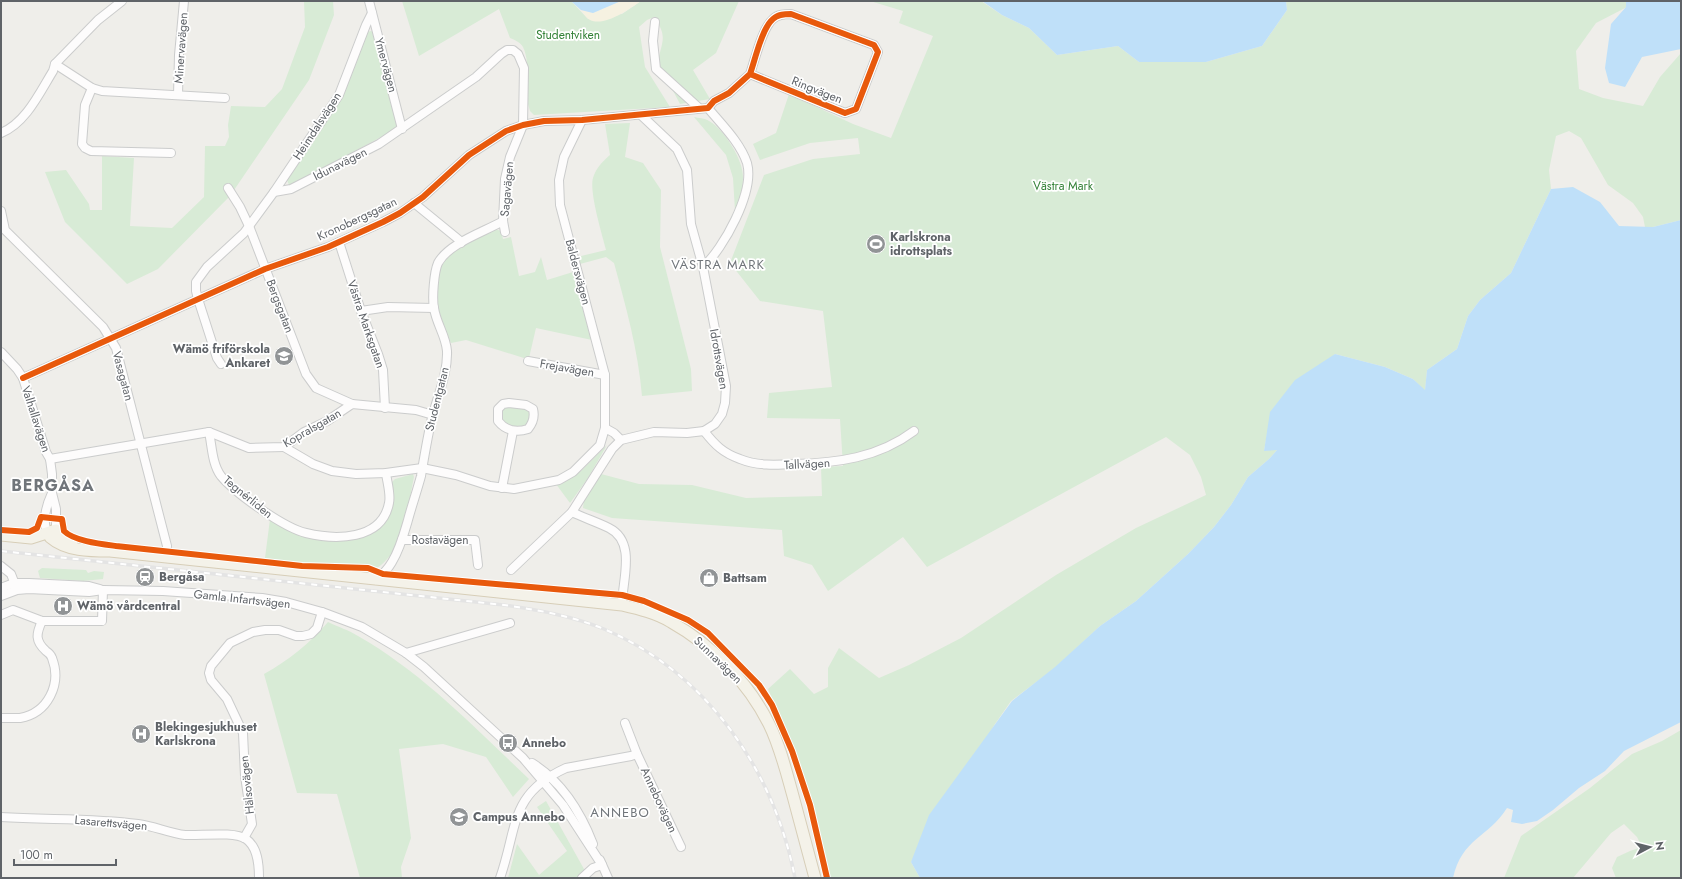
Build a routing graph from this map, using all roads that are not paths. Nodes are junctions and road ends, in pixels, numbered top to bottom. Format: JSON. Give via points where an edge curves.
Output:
{"nodes":[{"id":1,"x":122,"y":1,"type":"edge"},
{"id":2,"x":184,"y":1,"type":"edge"},
{"id":3,"x":369,"y":1,"type":"edge"},
{"id":4,"x":372,"y":13,"type":"junction"},
{"id":5,"x":656,"y":22,"type":"dead end"},
{"id":6,"x":55,"y":64,"type":"junction"},
{"id":7,"x":750,"y":74,"type":"junction"},
{"id":8,"x":92,"y":88,"type":"junction"},
{"id":9,"x":178,"y":95,"type":"junction"},
{"id":10,"x":225,"y":98,"type":"dead end"},
{"id":11,"x":704,"y":108,"type":"junction"},
{"id":12,"x":641,"y":115,"type":"junction"},
{"id":13,"x":582,"y":120,"type":"junction"},
{"id":14,"x":523,"y":125,"type":"junction"},
{"id":15,"x":402,"y":129,"type":"junction"},
{"id":16,"x":1,"y":134,"type":"edge"},
{"id":17,"x":170,"y":153,"type":"dead end"},
{"id":18,"x":228,"y":188,"type":"dead end"},
{"id":19,"x":274,"y":192,"type":"junction"},
{"id":20,"x":414,"y":203,"type":"junction"},
{"id":21,"x":1,"y":211,"type":"edge"},
{"id":22,"x":503,"y":221,"type":"junction"},
{"id":23,"x":249,"y":226,"type":"junction"},
{"id":24,"x":3,"y":231,"type":"edge"},
{"id":25,"x":506,"y":232,"type":"dead end"},
{"id":26,"x":339,"y":242,"type":"junction"},
{"id":27,"x":460,"y":242,"type":"junction"},
{"id":28,"x":703,"y":267,"type":"junction"},
{"id":29,"x":265,"y":269,"type":"junction"},
{"id":30,"x":198,"y":299,"type":"junction"},
{"id":31,"x":434,"y":308,"type":"junction"},
{"id":32,"x":361,"y":311,"type":"junction"},
{"id":33,"x":111,"y":338,"type":"junction"},
{"id":34,"x":1,"y":352,"type":"edge"},
{"id":35,"x":528,"y":361,"type":"dead end"},
{"id":36,"x":221,"y":364,"type":"dead end"},
{"id":37,"x":605,"y":375,"type":"junction"},
{"id":38,"x":22,"y":378,"type":"junction"},
{"id":39,"x":352,"y":404,"type":"junction"},
{"id":40,"x":385,"y":408,"type":"junction"},
{"id":41,"x":433,"y":415,"type":"junction"},
{"id":42,"x":605,"y":428,"type":"junction"},
{"id":43,"x":513,"y":431,"type":"junction"},
{"id":44,"x":704,"y":431,"type":"junction"},
{"id":45,"x":914,"y":431,"type":"dead end"},
{"id":46,"x":209,"y":432,"type":"junction"},
{"id":47,"x":621,"y":440,"type":"junction"},
{"id":48,"x":141,"y":443,"type":"junction"},
{"id":49,"x":284,"y":447,"type":"junction"},
{"id":50,"x":50,"y":459,"type":"junction"},
{"id":51,"x":422,"y":468,"type":"junction"},
{"id":52,"x":386,"y":473,"type":"junction"},
{"id":53,"x":502,"y":488,"type":"junction"},
{"id":54,"x":572,"y":512,"type":"junction"},
{"id":55,"x":1,"y":534,"type":"edge"},
{"id":56,"x":51,"y":534,"type":"junction"},
{"id":57,"x":402,"y":540,"type":"junction"},
{"id":58,"x":166,"y":557,"type":"junction"},
{"id":59,"x":478,"y":565,"type":"dead end"},
{"id":60,"x":1,"y":566,"type":"edge"},
{"id":61,"x":510,"y":570,"type":"dead end"},
{"id":62,"x":376,"y":580,"type":"junction"},
{"id":63,"x":16,"y":586,"type":"junction"},
{"id":64,"x":1,"y":588,"type":"edge"},
{"id":65,"x":103,"y":590,"type":"junction"},
{"id":66,"x":1,"y":596,"type":"edge"},
{"id":67,"x":622,"y":605,"type":"junction"},
{"id":68,"x":322,"y":612,"type":"junction"},
{"id":69,"x":1,"y":615,"type":"edge"},
{"id":70,"x":42,"y":621,"type":"junction"},
{"id":71,"x":510,"y":623,"type":"dead end"},
{"id":72,"x":406,"y":653,"type":"junction"},
{"id":73,"x":1,"y":718,"type":"edge"},
{"id":74,"x":625,"y":723,"type":"dead end"},
{"id":75,"x":637,"y":754,"type":"junction"},
{"id":76,"x":546,"y":779,"type":"junction"},
{"id":77,"x":1,"y":817,"type":"edge"},
{"id":78,"x":244,"y":838,"type":"junction"},
{"id":79,"x":681,"y":847,"type":"dead end"},
{"id":80,"x":602,"y":865,"type":"junction"},
{"id":81,"x":259,"y":878,"type":"edge"},
{"id":82,"x":500,"y":878,"type":"edge"},
{"id":83,"x":582,"y":878,"type":"edge"},
{"id":84,"x":608,"y":878,"type":"edge"},
{"id":85,"x":815,"y":878,"type":"edge"}],
"edges":[{"from":1,"to":6,"type":"street","via":[[98,20]]},
{"from":2,"to":9,"type":"street","name":"Minervavägen"},
{"from":3,"to":4,"type":"street","name":"Ymervägen"},
{"from":4,"to":15,"type":"street","name":"Ymervägen"},
{"from":4,"to":19,"type":"street","name":"Heimdalsvägen","via":[[339,96]]},
{"from":5,"to":11,"type":"street","via":[[653,41],[656,69]]},
{"from":6,"to":8,"type":"street","name":"Minervavägen"},
{"from":6,"to":16,"type":"street","via":[[53,71],[20,120]]},
{"from":7,"to":7,"type":"street","name":"Ringvägen","via":[[845,113],[856,109],[878,52],[874,45],[791,14],[782,14],[767,25]]},
{"from":7,"to":11,"type":"street"},
{"from":8,"to":9,"type":"street","name":"Minervavägen","via":[[102,91]]},
{"from":8,"to":17,"type":"street","via":[[85,105],[82,144],[85,148],[91,151]]},
{"from":9,"to":10,"type":"street","name":"Minervavägen"},
{"from":11,"to":12,"type":"street","name":"Kronobergsgatan"},
{"from":11,"to":28,"type":"street","via":[[734,140],[747,164],[747,182],[733,226]]},
{"from":12,"to":13,"type":"street","name":"Kronobergsgatan"},
{"from":12,"to":28,"type":"street","name":"Idrottsvägen","via":[[677,149],[687,170],[691,224]]},
{"from":13,"to":14,"type":"street","name":"Kronobergsgatan","via":[[544,121]]},
{"from":13,"to":37,"type":"street","name":"Baldersvägen","via":[[564,157],[559,180],[560,205]]},
{"from":14,"to":15,"type":"street","name":"Idunavägen","via":[[524,68],[518,54],[513,50],[507,50],[476,77]]},
{"from":14,"to":20,"type":"street","name":"Kronobergsgatan","via":[[506,131],[469,155]]},
{"from":14,"to":22,"type":"street","name":"Sagavägen","via":[[510,157],[505,179]]},
{"from":15,"to":19,"type":"street","name":"Idunavägen","via":[[379,144],[291,189]]},
{"from":18,"to":23,"type":"street","name":"Bergsgatan"},
{"from":19,"to":23,"type":"street"},
{"from":20,"to":26,"type":"street","name":"Kronobergsgatan","via":[[383,222]]},
{"from":20,"to":27,"type":"street"},
{"from":21,"to":24,"type":"street","name":"Vasagatan"},
{"from":22,"to":25,"type":"street","name":"Sagavägen"},
{"from":22,"to":27,"type":"street","name":"Studentgatan"},
{"from":23,"to":29,"type":"street","name":"Bergsgatan"},
{"from":23,"to":30,"type":"street","via":[[207,267],[196,282]]},
{"from":24,"to":33,"type":"street","name":"Vasagatan","via":[[103,327]]},
{"from":26,"to":29,"type":"street","name":"Kronobergsgatan"},
{"from":26,"to":32,"type":"street","name":"Västra Marksgatan"},
{"from":27,"to":31,"type":"street","name":"Studentgatan","via":[[443,256],[438,264]]},
{"from":28,"to":44,"type":"street","name":"Idrottsvägen","via":[[726,386],[722,414],[715,424]]},
{"from":29,"to":30,"type":"street","name":"Kronobergsgatan"},
{"from":29,"to":39,"type":"street","name":"Bergsgatan","via":[[306,374],[316,388]]},
{"from":30,"to":33,"type":"street","name":"Kronobergsgatan"},
{"from":30,"to":36,"type":"street"},
{"from":31,"to":32,"type":"street","via":[[388,307]]},
{"from":31,"to":41,"type":"street","name":"Studentgatan","via":[[447,352]]},
{"from":32,"to":40,"type":"street","name":"Västra Marksgatan","via":[[382,370]]},
{"from":33,"to":38,"type":"street","name":"Kronobergsgatan"},
{"from":33,"to":48,"type":"street","name":"Vasagatan","via":[[116,348]]},
{"from":34,"to":38,"type":"street","name":"Valhallavägen"},
{"from":35,"to":37,"type":"street","name":"Frejavägen"},
{"from":37,"to":42,"type":"street","name":"Baldersvägen"},
{"from":38,"to":50,"type":"street","name":"Valhallavägen"},
{"from":39,"to":40,"type":"street","name":"Kopralsgatan"},
{"from":39,"to":49,"type":"street","name":"Kopralsgatan"},
{"from":40,"to":41,"type":"street","name":"Kopralsgatan","via":[[416,410]]},
{"from":41,"to":51,"type":"street","name":"Studentgatan"},
{"from":42,"to":47,"type":"street"},
{"from":42,"to":53,"type":"street","name":"Baldersvägen","via":[[600,446],[573,472],[559,480],[525,488]]},
{"from":43,"to":43,"type":"street","via":[[528,429],[533,420],[533,409],[509,402],[498,409],[498,421]]},
{"from":43,"to":53,"type":"street"},
{"from":44,"to":45,"type":"street","name":"Tallvägen","via":[[718,448],[740,460],[776,465],[831,463],[861,457],[901,441]]},
{"from":44,"to":47,"type":"street","via":[[654,432]]},
{"from":46,"to":48,"type":"street"},
{"from":46,"to":49,"type":"street","name":"Kopralsgatan","via":[[249,448]]},
{"from":46,"to":52,"type":"street","name":"Tegnérliden","via":[[215,465],[221,475],[271,517],[305,533],[350,536],[366,533],[377,526],[385,516],[389,502]]},
{"from":47,"to":54,"type":"street","via":[[612,449]]},
{"from":48,"to":50,"type":"street"},
{"from":48,"to":58,"type":"street","name":"Vasagatan","via":[[167,546]]},
{"from":49,"to":52,"type":"street","name":"Baldersvägen","via":[[313,464],[332,471],[356,474]]},
{"from":50,"to":56,"type":"street","name":"Valhallavägen","via":[[52,493],[56,509]]},
{"from":51,"to":52,"type":"street","name":"Baldersvägen"},
{"from":51,"to":53,"type":"street","name":"Baldersvägen"},
{"from":51,"to":57,"type":"street","name":"Studentgatan"},
{"from":54,"to":61,"type":"street"},
{"from":54,"to":67,"type":"street","via":[[609,527],[622,540],[626,568]]},
{"from":55,"to":56,"type":"main road","via":[[31,538]]},
{"from":56,"to":58,"type":"main road","name":"Sunnavägen","via":[[58,543],[71,548]]},
{"from":57,"to":59,"type":"street","name":"Rostavägen","via":[[475,540]]},
{"from":57,"to":62,"type":"street","name":"Studentgatan","via":[[392,563]]},
{"from":58,"to":62,"type":"main road","name":"Sunnavägen"},
{"from":60,"to":63,"type":"street","via":[[8,570]]},
{"from":62,"to":67,"type":"main road","name":"Sunnavägen"},
{"from":63,"to":64,"type":"street"},
{"from":63,"to":65,"type":"street","name":"Gamla Infartsvägen","via":[[89,592]]},
{"from":63,"to":65,"type":"street","name":"Gamla Infartsvägen","via":[[44,583],[89,586]]},
{"from":63,"to":66,"type":"street"},
{"from":65,"to":68,"type":"street","name":"Gamla Infartsvägen","via":[[163,591],[262,598]]},
{"from":65,"to":70,"type":"street","via":[[102,621]]},
{"from":67,"to":85,"type":"main road","name":"Sunnavägen","via":[[648,611],[692,635],[713,651],[745,686],[769,724],[779,746]]},
{"from":68,"to":72,"type":"street","name":"Gamla Infartsvägen","via":[[362,627]]},
{"from":68,"to":78,"type":"street","name":"Hälsovägen","via":[[317,628],[311,634],[296,636],[278,630],[253,632],[230,644],[211,666],[211,680],[227,699],[243,734],[252,824]]},
{"from":69,"to":70,"type":"street","via":[[13,610]]},
{"from":70,"to":73,"type":"street","via":[[37,632],[39,645],[52,657],[54,668],[55,684],[51,696],[33,713],[20,718]]},
{"from":71,"to":72,"type":"street"},
{"from":72,"to":76,"type":"street","name":"Gamla Infartsvägen"},
{"from":74,"to":75,"type":"street","name":"Annebovägen"},
{"from":75,"to":76,"type":"street","name":"Annebovägen","via":[[566,768]]},
{"from":75,"to":79,"type":"street","name":"Annebovägen"},
{"from":76,"to":80,"type":"street","name":"Gamla Infartsvägen"},
{"from":76,"to":82,"type":"street","name":"Annebovägen","via":[[520,806]]},
{"from":77,"to":78,"type":"street","name":"Lasarettsvägen","via":[[130,823],[186,835]]},
{"from":78,"to":81,"type":"street","via":[[255,850]]},
{"from":80,"to":83,"type":"street","via":[[593,868]]},
{"from":80,"to":84,"type":"street","name":"Gamla Infartsvägen"}]}
